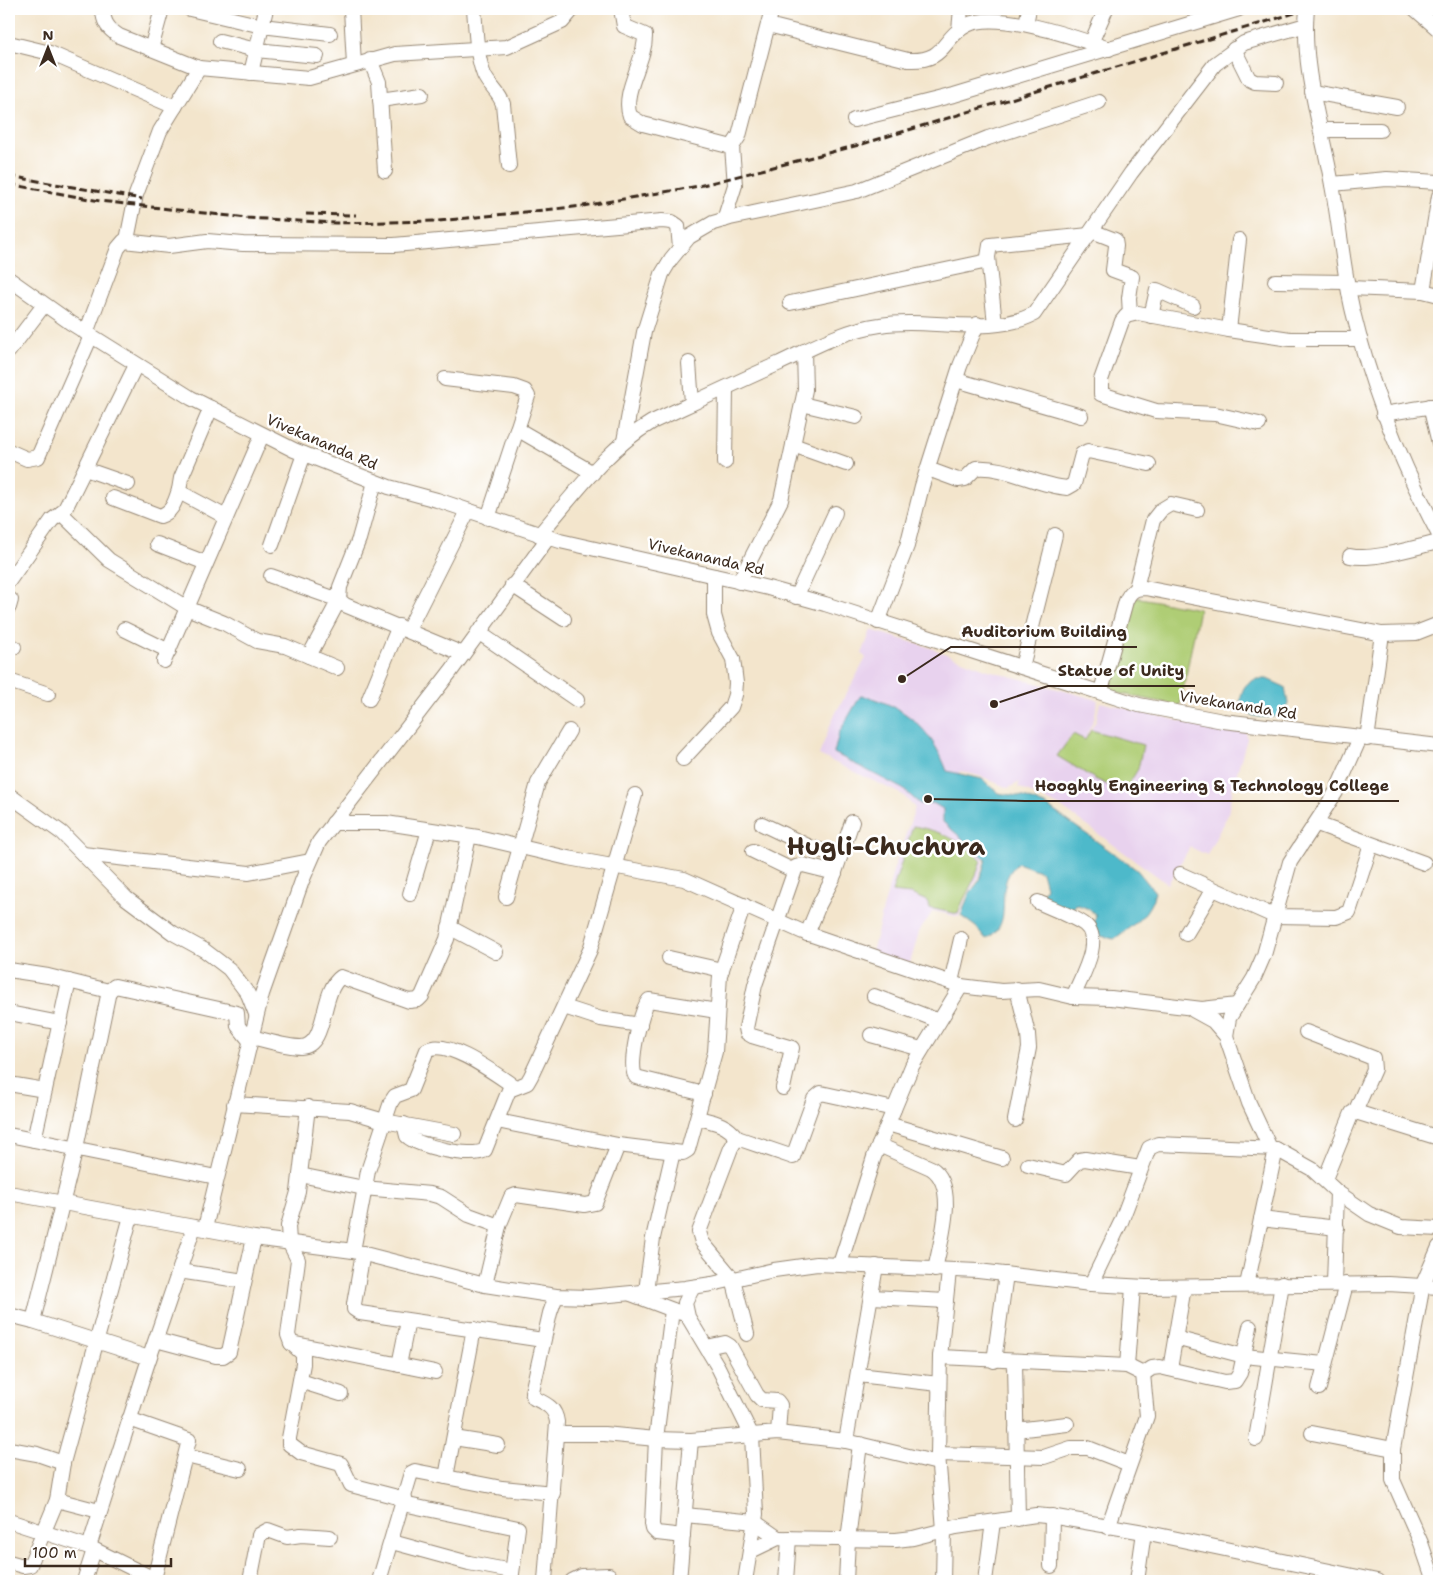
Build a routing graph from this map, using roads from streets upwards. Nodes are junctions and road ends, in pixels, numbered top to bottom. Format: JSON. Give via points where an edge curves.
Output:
{"nodes":[{"id":1,"x":103,"y":9,"type":"edge"},
{"id":2,"x":162,"y":9,"type":"edge"},
{"id":3,"x":190,"y":9,"type":"edge"},
{"id":4,"x":266,"y":9,"type":"edge"},
{"id":5,"x":351,"y":9,"type":"edge"},
{"id":6,"x":474,"y":9,"type":"edge"},
{"id":7,"x":573,"y":9,"type":"edge"},
{"id":8,"x":621,"y":9,"type":"edge"},
{"id":9,"x":772,"y":9,"type":"edge"},
{"id":10,"x":961,"y":9,"type":"edge"},
{"id":11,"x":1029,"y":9,"type":"edge"},
{"id":12,"x":1106,"y":9,"type":"edge"},
{"id":13,"x":1239,"y":9,"type":"edge"},
{"id":14,"x":1307,"y":9,"type":"edge"},
{"id":15,"x":1415,"y":9,"type":"edge"},
{"id":16,"x":1214,"y":12,"type":"edge"},
{"id":17,"x":1026,"y":24,"type":"junction"},
{"id":18,"x":768,"y":25,"type":"junction"},
{"id":19,"x":1306,"y":25,"type":"junction"},
{"id":20,"x":262,"y":26,"type":"junction"},
{"id":21,"x":960,"y":30,"type":"junction"},
{"id":22,"x":1439,"y":30,"type":"edge"},
{"id":23,"x":330,"y":34,"type":"dead end"},
{"id":24,"x":220,"y":41,"type":"dead end"},
{"id":25,"x":9,"y":43,"type":"edge"},
{"id":26,"x":1091,"y":43,"type":"junction"},
{"id":27,"x":151,"y":49,"type":"junction"},
{"id":28,"x":1109,"y":49,"type":"junction"},
{"id":29,"x":1234,"y":49,"type":"junction"},
{"id":30,"x":256,"y":50,"type":"junction"},
{"id":31,"x":477,"y":50,"type":"junction"},
{"id":32,"x":317,"y":56,"type":"dead end"},
{"id":33,"x":370,"y":60,"type":"junction"},
{"id":34,"x":354,"y":65,"type":"junction"},
{"id":35,"x":199,"y":68,"type":"junction"},
{"id":36,"x":251,"y":73,"type":"junction"},
{"id":37,"x":1276,"y":83,"type":"dead end"},
{"id":38,"x":1312,"y":92,"type":"junction"},
{"id":39,"x":422,"y":94,"type":"dead end"},
{"id":40,"x":380,"y":100,"type":"junction"},
{"id":41,"x":1099,"y":102,"type":"dead end"},
{"id":42,"x":175,"y":107,"type":"junction"},
{"id":43,"x":1396,"y":107,"type":"dead end"},
{"id":44,"x":854,"y":120,"type":"dead end"},
{"id":45,"x":1321,"y":130,"type":"junction"},
{"id":46,"x":1380,"y":130,"type":"dead end"},
{"id":47,"x":732,"y":147,"type":"junction"},
{"id":48,"x":509,"y":166,"type":"dead end"},
{"id":49,"x":385,"y":171,"type":"dead end"},
{"id":50,"x":1439,"y":182,"type":"edge"},
{"id":51,"x":1332,"y":184,"type":"junction"},
{"id":52,"x":1439,"y":196,"type":"edge"},
{"id":53,"x":724,"y":220,"type":"junction"},
{"id":54,"x":1091,"y":233,"type":"junction"},
{"id":55,"x":127,"y":240,"type":"junction"},
{"id":56,"x":1239,"y":240,"type":"dead end"},
{"id":57,"x":680,"y":248,"type":"junction"},
{"id":58,"x":988,"y":261,"type":"junction"},
{"id":59,"x":9,"y":279,"type":"edge"},
{"id":60,"x":1275,"y":281,"type":"dead end"},
{"id":61,"x":1348,"y":285,"type":"junction"},
{"id":62,"x":1424,"y":292,"type":"junction"},
{"id":63,"x":1439,"y":295,"type":"edge"},
{"id":64,"x":790,"y":304,"type":"dead end"},
{"id":65,"x":44,"y":305,"type":"junction"},
{"id":66,"x":1193,"y":306,"type":"dead end"},
{"id":67,"x":1130,"y":314,"type":"junction"},
{"id":68,"x":1151,"y":316,"type":"junction"},
{"id":69,"x":977,"y":324,"type":"junction"},
{"id":70,"x":995,"y":324,"type":"junction"},
{"id":71,"x":1229,"y":330,"type":"junction"},
{"id":72,"x":89,"y":334,"type":"junction"},
{"id":73,"x":1360,"y":339,"type":"junction"},
{"id":74,"x":9,"y":351,"type":"edge"},
{"id":75,"x":804,"y":352,"type":"junction"},
{"id":76,"x":689,"y":363,"type":"dead end"},
{"id":77,"x":136,"y":365,"type":"junction"},
{"id":78,"x":445,"y":379,"type":"dead end"},
{"id":79,"x":956,"y":380,"type":"junction"},
{"id":80,"x":726,"y":388,"type":"junction"},
{"id":81,"x":692,"y":403,"type":"junction"},
{"id":82,"x":802,"y":404,"type":"junction"},
{"id":83,"x":1435,"y":405,"type":"edge"},
{"id":84,"x":211,"y":408,"type":"junction"},
{"id":85,"x":1383,"y":414,"type":"junction"},
{"id":86,"x":1081,"y":416,"type":"dead end"},
{"id":87,"x":856,"y":417,"type":"dead end"},
{"id":88,"x":1259,"y":424,"type":"dead end"},
{"id":89,"x":517,"y":429,"type":"junction"},
{"id":90,"x":262,"y":435,"type":"junction"},
{"id":91,"x":624,"y":441,"type":"junction"},
{"id":92,"x":1439,"y":443,"type":"edge"},
{"id":93,"x":793,"y":445,"type":"junction"},
{"id":94,"x":9,"y":451,"type":"edge"},
{"id":95,"x":304,"y":454,"type":"junction"},
{"id":96,"x":725,"y":462,"type":"dead end"},
{"id":97,"x":846,"y":464,"type":"dead end"},
{"id":98,"x":1149,"y":464,"type":"dead end"},
{"id":99,"x":85,"y":469,"type":"junction"},
{"id":100,"x":928,"y":469,"type":"junction"},
{"id":101,"x":593,"y":473,"type":"junction"},
{"id":102,"x":375,"y":482,"type":"junction"},
{"id":103,"x":128,"y":484,"type":"dead end"},
{"id":104,"x":179,"y":490,"type":"junction"},
{"id":105,"x":113,"y":498,"type":"dead end"},
{"id":106,"x":1197,"y":510,"type":"dead end"},
{"id":107,"x":468,"y":511,"type":"junction"},
{"id":108,"x":60,"y":513,"type":"junction"},
{"id":109,"x":835,"y":513,"type":"dead end"},
{"id":110,"x":226,"y":517,"type":"junction"},
{"id":111,"x":488,"y":518,"type":"junction"},
{"id":112,"x":1055,"y":535,"type":"dead end"},
{"id":113,"x":1439,"y":535,"type":"edge"},
{"id":114,"x":543,"y":536,"type":"junction"},
{"id":115,"x":1439,"y":542,"type":"edge"},
{"id":116,"x":157,"y":544,"type":"dead end"},
{"id":117,"x":272,"y":546,"type":"dead end"},
{"id":118,"x":1350,"y":556,"type":"dead end"},
{"id":119,"x":206,"y":563,"type":"junction"},
{"id":120,"x":270,"y":576,"type":"dead end"},
{"id":121,"x":714,"y":576,"type":"junction"},
{"id":122,"x":9,"y":580,"type":"edge"},
{"id":123,"x":739,"y":582,"type":"junction"},
{"id":124,"x":512,"y":585,"type":"junction"},
{"id":125,"x":1136,"y":588,"type":"junction"},
{"id":126,"x":796,"y":596,"type":"junction"},
{"id":127,"x":339,"y":600,"type":"junction"},
{"id":128,"x":187,"y":608,"type":"junction"},
{"id":129,"x":564,"y":619,"type":"dead end"},
{"id":130,"x":878,"y":622,"type":"junction"},
{"id":131,"x":1439,"y":624,"type":"edge"},
{"id":132,"x":404,"y":628,"type":"junction"},
{"id":133,"x":124,"y":629,"type":"dead end"},
{"id":134,"x":478,"y":632,"type":"junction"},
{"id":135,"x":1382,"y":634,"type":"junction"},
{"id":136,"x":463,"y":654,"type":"junction"},
{"id":137,"x":309,"y":656,"type":"junction"},
{"id":138,"x":1022,"y":666,"type":"junction"},
{"id":139,"x":337,"y":668,"type":"dead end"},
{"id":140,"x":9,"y":681,"type":"edge"},
{"id":141,"x":1101,"y":691,"type":"junction"},
{"id":142,"x":48,"y":694,"type":"dead end"},
{"id":143,"x":369,"y":698,"type":"dead end"},
{"id":144,"x":577,"y":700,"type":"dead end"},
{"id":145,"x":569,"y":731,"type":"dead end"},
{"id":146,"x":1363,"y":738,"type":"junction"},
{"id":147,"x":1439,"y":746,"type":"edge"},
{"id":148,"x":683,"y":759,"type":"dead end"},
{"id":149,"x":9,"y":795,"type":"edge"},
{"id":150,"x":635,"y":795,"type":"dead end"},
{"id":151,"x":852,"y":822,"type":"dead end"},
{"id":152,"x":333,"y":823,"type":"junction"},
{"id":153,"x":762,"y":824,"type":"dead end"},
{"id":154,"x":1317,"y":824,"type":"junction"},
{"id":155,"x":429,"y":830,"type":"junction"},
{"id":156,"x":469,"y":836,"type":"junction"},
{"id":157,"x":1371,"y":845,"type":"junction"},
{"id":158,"x":519,"y":846,"type":"junction"},
{"id":159,"x":753,"y":851,"type":"dead end"},
{"id":160,"x":83,"y":854,"type":"junction"},
{"id":161,"x":840,"y":857,"type":"junction"},
{"id":162,"x":310,"y":861,"type":"junction"},
{"id":163,"x":1424,"y":863,"type":"dead end"},
{"id":164,"x":616,"y":866,"type":"junction"},
{"id":165,"x":794,"y":871,"type":"junction"},
{"id":166,"x":835,"y":873,"type":"junction"},
{"id":167,"x":1180,"y":874,"type":"dead end"},
{"id":168,"x":1213,"y":888,"type":"junction"},
{"id":169,"x":410,"y":894,"type":"dead end"},
{"id":170,"x":506,"y":897,"type":"dead end"},
{"id":171,"x":1038,"y":902,"type":"dead end"},
{"id":172,"x":744,"y":905,"type":"junction"},
{"id":173,"x":1274,"y":916,"type":"junction"},
{"id":174,"x":776,"y":921,"type":"junction"},
{"id":175,"x":449,"y":927,"type":"junction"},
{"id":176,"x":808,"y":934,"type":"junction"},
{"id":177,"x":1186,"y":934,"type":"dead end"},
{"id":178,"x":961,"y":940,"type":"dead end"},
{"id":179,"x":496,"y":952,"type":"dead end"},
{"id":180,"x":669,"y":958,"type":"dead end"},
{"id":181,"x":9,"y":970,"type":"edge"},
{"id":182,"x":722,"y":970,"type":"junction"},
{"id":183,"x":69,"y":981,"type":"junction"},
{"id":184,"x":956,"y":984,"type":"junction"},
{"id":185,"x":1017,"y":989,"type":"junction"},
{"id":186,"x":109,"y":992,"type":"junction"},
{"id":187,"x":874,"y":996,"type":"dead end"},
{"id":188,"x":1073,"y":997,"type":"junction"},
{"id":189,"x":1238,"y":1005,"type":"junction"},
{"id":190,"x":564,"y":1007,"type":"junction"},
{"id":191,"x":1188,"y":1008,"type":"junction"},
{"id":192,"x":717,"y":1011,"type":"junction"},
{"id":193,"x":9,"y":1013,"type":"edge"},
{"id":194,"x":256,"y":1014,"type":"junction"},
{"id":195,"x":939,"y":1021,"type":"junction"},
{"id":196,"x":60,"y":1023,"type":"junction"},
{"id":197,"x":640,"y":1025,"type":"junction"},
{"id":198,"x":1306,"y":1032,"type":"dead end"},
{"id":199,"x":871,"y":1035,"type":"dead end"},
{"id":200,"x":1226,"y":1036,"type":"junction"},
{"id":201,"x":250,"y":1039,"type":"junction"},
{"id":202,"x":921,"y":1049,"type":"junction"},
{"id":203,"x":9,"y":1084,"type":"edge"},
{"id":204,"x":515,"y":1087,"type":"junction"},
{"id":205,"x":783,"y":1088,"type":"dead end"},
{"id":206,"x":45,"y":1090,"type":"junction"},
{"id":207,"x":704,"y":1094,"type":"junction"},
{"id":208,"x":234,"y":1104,"type":"junction"},
{"id":209,"x":308,"y":1107,"type":"junction"},
{"id":210,"x":894,"y":1109,"type":"junction"},
{"id":211,"x":1355,"y":1112,"type":"junction"},
{"id":212,"x":698,"y":1118,"type":"junction"},
{"id":213,"x":384,"y":1120,"type":"junction"},
{"id":214,"x":1015,"y":1120,"type":"dead end"},
{"id":215,"x":497,"y":1121,"type":"junction"},
{"id":216,"x":404,"y":1124,"type":"junction"},
{"id":217,"x":888,"y":1124,"type":"junction"},
{"id":218,"x":454,"y":1134,"type":"dead end"},
{"id":219,"x":9,"y":1135,"type":"edge"},
{"id":220,"x":737,"y":1138,"type":"junction"},
{"id":221,"x":1439,"y":1138,"type":"edge"},
{"id":222,"x":34,"y":1140,"type":"junction"},
{"id":223,"x":618,"y":1145,"type":"junction"},
{"id":224,"x":879,"y":1145,"type":"junction"},
{"id":225,"x":76,"y":1148,"type":"junction"},
{"id":226,"x":1273,"y":1148,"type":"junction"},
{"id":227,"x":673,"y":1152,"type":"junction"},
{"id":228,"x":1002,"y":1158,"type":"dead end"},
{"id":229,"x":1028,"y":1166,"type":"dead end"},
{"id":230,"x":1140,"y":1168,"type":"junction"},
{"id":231,"x":300,"y":1175,"type":"junction"},
{"id":232,"x":216,"y":1177,"type":"junction"},
{"id":233,"x":1325,"y":1179,"type":"junction"},
{"id":234,"x":364,"y":1188,"type":"junction"},
{"id":235,"x":1337,"y":1192,"type":"junction"},
{"id":236,"x":9,"y":1193,"type":"edge"},
{"id":237,"x":64,"y":1203,"type":"junction"},
{"id":238,"x":131,"y":1216,"type":"junction"},
{"id":239,"x":1261,"y":1220,"type":"junction"},
{"id":240,"x":499,"y":1226,"type":"junction"},
{"id":241,"x":200,"y":1228,"type":"junction"},
{"id":242,"x":1337,"y":1228,"type":"junction"},
{"id":243,"x":1439,"y":1229,"type":"edge"},
{"id":244,"x":254,"y":1238,"type":"junction"},
{"id":245,"x":289,"y":1242,"type":"junction"},
{"id":246,"x":1439,"y":1247,"type":"edge"},
{"id":247,"x":358,"y":1252,"type":"junction"},
{"id":248,"x":840,"y":1264,"type":"junction"},
{"id":249,"x":876,"y":1266,"type":"junction"},
{"id":250,"x":179,"y":1270,"type":"junction"},
{"id":251,"x":942,"y":1270,"type":"junction"},
{"id":252,"x":1006,"y":1274,"type":"junction"},
{"id":253,"x":733,"y":1279,"type":"junction"},
{"id":254,"x":244,"y":1281,"type":"junction"},
{"id":255,"x":1090,"y":1284,"type":"junction"},
{"id":256,"x":1282,"y":1284,"type":"junction"},
{"id":257,"x":1340,"y":1284,"type":"junction"},
{"id":258,"x":1423,"y":1284,"type":"junction"},
{"id":259,"x":485,"y":1285,"type":"junction"},
{"id":260,"x":1247,"y":1285,"type":"junction"},
{"id":261,"x":693,"y":1287,"type":"junction"},
{"id":262,"x":1133,"y":1287,"type":"junction"},
{"id":263,"x":1184,"y":1287,"type":"junction"},
{"id":264,"x":1439,"y":1287,"type":"edge"},
{"id":265,"x":646,"y":1291,"type":"junction"},
{"id":266,"x":631,"y":1294,"type":"junction"},
{"id":267,"x":556,"y":1296,"type":"junction"},
{"id":268,"x":872,"y":1297,"type":"junction"},
{"id":269,"x":946,"y":1301,"type":"junction"},
{"id":270,"x":672,"y":1310,"type":"junction"},
{"id":271,"x":9,"y":1315,"type":"edge"},
{"id":272,"x":688,"y":1317,"type":"junction"},
{"id":273,"x":33,"y":1321,"type":"junction"},
{"id":274,"x":408,"y":1321,"type":"junction"},
{"id":275,"x":1250,"y":1327,"type":"dead end"},
{"id":276,"x":474,"y":1328,"type":"junction"},
{"id":277,"x":747,"y":1334,"type":"dead end"},
{"id":278,"x":1175,"y":1338,"type":"junction"},
{"id":279,"x":95,"y":1340,"type":"junction"},
{"id":280,"x":156,"y":1340,"type":"junction"},
{"id":281,"x":543,"y":1340,"type":"junction"},
{"id":282,"x":291,"y":1343,"type":"junction"},
{"id":283,"x":707,"y":1348,"type":"junction"},
{"id":284,"x":1244,"y":1356,"type":"junction"},
{"id":285,"x":940,"y":1357,"type":"junction"},
{"id":286,"x":149,"y":1358,"type":"junction"},
{"id":287,"x":1270,"y":1359,"type":"junction"},
{"id":288,"x":994,"y":1361,"type":"junction"},
{"id":289,"x":1015,"y":1362,"type":"junction"},
{"id":290,"x":1324,"y":1364,"type":"junction"},
{"id":291,"x":399,"y":1365,"type":"junction"},
{"id":292,"x":1127,"y":1366,"type":"junction"},
{"id":293,"x":1170,"y":1370,"type":"junction"},
{"id":294,"x":435,"y":1372,"type":"dead end"},
{"id":295,"x":1143,"y":1374,"type":"junction"},
{"id":296,"x":858,"y":1375,"type":"junction"},
{"id":297,"x":300,"y":1381,"type":"junction"},
{"id":298,"x":939,"y":1384,"type":"junction"},
{"id":299,"x":1319,"y":1388,"type":"dead end"},
{"id":300,"x":341,"y":1394,"type":"dead end"},
{"id":301,"x":129,"y":1419,"type":"junction"},
{"id":302,"x":1068,"y":1424,"type":"dead end"},
{"id":303,"x":1016,"y":1430,"type":"junction"},
{"id":304,"x":778,"y":1433,"type":"junction"},
{"id":305,"x":1312,"y":1433,"type":"dead end"},
{"id":306,"x":558,"y":1434,"type":"junction"},
{"id":307,"x":752,"y":1436,"type":"junction"},
{"id":308,"x":454,"y":1438,"type":"junction"},
{"id":309,"x":656,"y":1439,"type":"junction"},
{"id":310,"x":1256,"y":1439,"type":"dead end"},
{"id":311,"x":691,"y":1440,"type":"junction"},
{"id":312,"x":846,"y":1441,"type":"junction"},
{"id":313,"x":860,"y":1444,"type":"junction"},
{"id":314,"x":498,"y":1445,"type":"dead end"},
{"id":315,"x":9,"y":1449,"type":"edge"},
{"id":316,"x":1393,"y":1450,"type":"junction"},
{"id":317,"x":186,"y":1456,"type":"junction"},
{"id":318,"x":1017,"y":1456,"type":"junction"},
{"id":319,"x":938,"y":1459,"type":"junction"},
{"id":320,"x":63,"y":1463,"type":"junction"},
{"id":321,"x":1129,"y":1464,"type":"junction"},
{"id":322,"x":240,"y":1469,"type":"dead end"},
{"id":323,"x":446,"y":1477,"type":"junction"},
{"id":324,"x":552,"y":1493,"type":"junction"},
{"id":325,"x":57,"y":1500,"type":"junction"},
{"id":326,"x":404,"y":1502,"type":"junction"},
{"id":327,"x":99,"y":1511,"type":"junction"},
{"id":328,"x":685,"y":1515,"type":"junction"},
{"id":329,"x":1052,"y":1516,"type":"junction"},
{"id":330,"x":1018,"y":1518,"type":"junction"},
{"id":331,"x":9,"y":1521,"type":"edge"},
{"id":332,"x":756,"y":1522,"type":"junction"},
{"id":333,"x":993,"y":1522,"type":"junction"},
{"id":334,"x":1108,"y":1527,"type":"junction"},
{"id":335,"x":944,"y":1530,"type":"junction"},
{"id":336,"x":44,"y":1532,"type":"junction"},
{"id":337,"x":1144,"y":1532,"type":"junction"},
{"id":338,"x":683,"y":1536,"type":"junction"},
{"id":339,"x":330,"y":1537,"type":"dead end"},
{"id":340,"x":784,"y":1538,"type":"junction"},
{"id":341,"x":848,"y":1540,"type":"junction"},
{"id":342,"x":392,"y":1542,"type":"junction"},
{"id":343,"x":91,"y":1548,"type":"junction"},
{"id":344,"x":751,"y":1551,"type":"junction"},
{"id":345,"x":9,"y":1562,"type":"edge"},
{"id":346,"x":1051,"y":1566,"type":"dead end"},
{"id":347,"x":609,"y":1575,"type":"dead end"},
{"id":348,"x":511,"y":1576,"type":"edge"},
{"id":349,"x":1346,"y":1578,"type":"edge"},
{"id":350,"x":156,"y":1580,"type":"edge"},
{"id":351,"x":549,"y":1580,"type":"edge"},
{"id":352,"x":84,"y":1581,"type":"edge"},
{"id":353,"x":250,"y":1581,"type":"edge"},
{"id":354,"x":379,"y":1581,"type":"edge"},
{"id":355,"x":572,"y":1581,"type":"edge"},
{"id":356,"x":679,"y":1581,"type":"edge"},
{"id":357,"x":745,"y":1581,"type":"edge"},
{"id":358,"x":786,"y":1581,"type":"edge"},
{"id":359,"x":846,"y":1581,"type":"edge"},
{"id":360,"x":943,"y":1581,"type":"edge"},
{"id":361,"x":985,"y":1581,"type":"edge"},
{"id":362,"x":1137,"y":1581,"type":"edge"},
{"id":363,"x":1377,"y":1581,"type":"edge"},
{"id":364,"x":1434,"y":1581,"type":"edge"}],
"edges":[{"from":1,"to":27,"type":"street","via":[[105,23],[110,30]]},
{"from":2,"to":27,"type":"street"},
{"from":3,"to":20,"type":"street"},
{"from":4,"to":20,"type":"street"},
{"from":5,"to":34,"type":"street"},
{"from":6,"to":31,"type":"street"},
{"from":7,"to":31,"type":"street","via":[[562,22],[522,42]]},
{"from":8,"to":47,"type":"street","via":[[624,26],[645,35],[628,100],[630,116],[643,124]]},
{"from":9,"to":18,"type":"street"},
{"from":10,"to":21,"type":"street"},
{"from":11,"to":17,"type":"street"},
{"from":12,"to":26,"type":"street"},
{"from":13,"to":16,"type":"street"},
{"from":14,"to":19,"type":"street"},
{"from":15,"to":22,"type":"street"},
{"from":16,"to":28,"type":"street"},
{"from":17,"to":21,"type":"street","via":[[977,22]]},
{"from":17,"to":26,"type":"street"},
{"from":18,"to":21,"type":"street","via":[[890,57],[923,61],[935,56]]},
{"from":18,"to":47,"type":"street","via":[[739,136]]},
{"from":19,"to":29,"type":"street","via":[[1266,35]]},
{"from":19,"to":38,"type":"street"},
{"from":20,"to":23,"type":"street"},
{"from":20,"to":30,"type":"street"},
{"from":24,"to":30,"type":"street"},
{"from":25,"to":42,"type":"street","via":[[50,53]]},
{"from":26,"to":28,"type":"street"},
{"from":27,"to":35,"type":"street"},
{"from":28,"to":44,"type":"street","via":[[954,95]]},
{"from":29,"to":37,"type":"street","via":[[1248,79]]},
{"from":29,"to":54,"type":"street","via":[[1215,64],[1131,173]]},
{"from":30,"to":32,"type":"street"},
{"from":30,"to":36,"type":"street"},
{"from":31,"to":33,"type":"street","via":[[395,54]]},
{"from":31,"to":48,"type":"street","via":[[485,76],[501,96]]},
{"from":33,"to":34,"type":"street"},
{"from":33,"to":40,"type":"street","via":[[378,75]]},
{"from":34,"to":36,"type":"street","via":[[310,78]]},
{"from":35,"to":36,"type":"street"},
{"from":35,"to":42,"type":"street"},
{"from":38,"to":43,"type":"street"},
{"from":38,"to":45,"type":"street"},
{"from":39,"to":40,"type":"street"},
{"from":40,"to":49,"type":"street"},
{"from":41,"to":53,"type":"street","via":[[988,138],[858,191]]},
{"from":42,"to":55,"type":"street","via":[[160,131],[136,195]]},
{"from":45,"to":46,"type":"street"},
{"from":45,"to":51,"type":"street"},
{"from":47,"to":53,"type":"street","via":[[735,185]]},
{"from":50,"to":51,"type":"street","via":[[1387,179]]},
{"from":51,"to":61,"type":"street"},
{"from":52,"to":62,"type":"street"},
{"from":53,"to":57,"type":"street","via":[[696,232]]},
{"from":54,"to":58,"type":"street","via":[[997,243],[990,245]]},
{"from":54,"to":67,"type":"street","via":[[1115,240],[1113,270],[1132,277],[1128,298]]},
{"from":54,"to":70,"type":"street","via":[[1034,314],[1018,322]]},
{"from":55,"to":57,"type":"street","via":[[169,246],[207,241],[394,245],[662,221],[678,226]]},
{"from":55,"to":72,"type":"street","via":[[118,248]]},
{"from":56,"to":71,"type":"street"},
{"from":57,"to":91,"type":"street","via":[[662,274],[644,332]]},
{"from":58,"to":64,"type":"street"},
{"from":58,"to":70,"type":"street"},
{"from":59,"to":65,"type":"street","name":"Vivekananda Rd"},
{"from":60,"to":61,"type":"street"},
{"from":61,"to":62,"type":"street"},
{"from":61,"to":73,"type":"street"},
{"from":62,"to":63,"type":"street"},
{"from":65,"to":72,"type":"street","name":"Vivekananda Rd"},
{"from":65,"to":74,"type":"street"},
{"from":66,"to":68,"type":"street","via":[[1157,290]]},
{"from":67,"to":68,"type":"street"},
{"from":67,"to":88,"type":"street","via":[[1122,321],[1101,380],[1100,394],[1156,412],[1215,414]]},
{"from":68,"to":71,"type":"street"},
{"from":69,"to":70,"type":"street"},
{"from":69,"to":75,"type":"street","via":[[880,325],[855,330]]},
{"from":69,"to":79,"type":"street"},
{"from":71,"to":73,"type":"street","via":[[1306,340]]},
{"from":72,"to":77,"type":"street","name":"Vivekananda Rd"},
{"from":72,"to":94,"type":"street","via":[[38,457],[27,459]]},
{"from":73,"to":85,"type":"street"},
{"from":75,"to":80,"type":"street"},
{"from":75,"to":82,"type":"street"},
{"from":76,"to":81,"type":"street"},
{"from":77,"to":84,"type":"street","name":"Vivekananda Rd"},
{"from":77,"to":99,"type":"street"},
{"from":78,"to":89,"type":"street","via":[[525,391],[528,396]]},
{"from":79,"to":86,"type":"street"},
{"from":79,"to":100,"type":"street"},
{"from":80,"to":81,"type":"street"},
{"from":80,"to":96,"type":"street"},
{"from":81,"to":91,"type":"street","via":[[652,422]]},
{"from":82,"to":87,"type":"street"},
{"from":82,"to":93,"type":"street"},
{"from":83,"to":85,"type":"street"},
{"from":83,"to":92,"type":"street"},
{"from":84,"to":90,"type":"street","name":"Vivekananda Rd"},
{"from":84,"to":104,"type":"street"},
{"from":85,"to":113,"type":"street"},
{"from":89,"to":101,"type":"street"},
{"from":89,"to":111,"type":"street"},
{"from":90,"to":95,"type":"street","name":"Vivekananda Rd"},
{"from":90,"to":110,"type":"street"},
{"from":91,"to":101,"type":"street"},
{"from":93,"to":97,"type":"street"},
{"from":93,"to":123,"type":"street","via":[[775,514]]},
{"from":95,"to":102,"type":"street","name":"Vivekananda Rd"},
{"from":95,"to":117,"type":"street"},
{"from":98,"to":100,"type":"street","via":[[1088,451],[1082,454],[1074,484],[1067,488],[996,468],[976,468],[965,479],[958,480]]},
{"from":99,"to":103,"type":"street"},
{"from":99,"to":108,"type":"street"},
{"from":100,"to":130,"type":"street","via":[[907,546]]},
{"from":101,"to":114,"type":"street"},
{"from":102,"to":107,"type":"street","name":"Vivekananda Rd"},
{"from":102,"to":127,"type":"street","via":[[359,539],[340,588]]},
{"from":104,"to":105,"type":"street","via":[[172,508],[160,516]]},
{"from":104,"to":110,"type":"street"},
{"from":106,"to":125,"type":"street","via":[[1171,504],[1157,514]]},
{"from":107,"to":111,"type":"street","name":"Vivekananda Rd"},
{"from":107,"to":132,"type":"street"},
{"from":108,"to":122,"type":"street"},
{"from":108,"to":128,"type":"street","via":[[109,560]]},
{"from":109,"to":126,"type":"street"},
{"from":110,"to":119,"type":"street"},
{"from":111,"to":114,"type":"street","name":"Vivekananda Rd"},
{"from":112,"to":138,"type":"street"},
{"from":114,"to":121,"type":"street","name":"Vivekananda Rd"},
{"from":114,"to":124,"type":"street"},
{"from":115,"to":118,"type":"street","via":[[1390,553],[1357,558]]},
{"from":116,"to":119,"type":"street"},
{"from":119,"to":128,"type":"street"},
{"from":120,"to":127,"type":"street"},
{"from":121,"to":123,"type":"street","name":"Vivekananda Rd"},
{"from":121,"to":148,"type":"street","via":[[714,615],[719,633],[733,659],[734,695],[731,707]]},
{"from":123,"to":126,"type":"street","name":"Vivekananda Rd"},
{"from":124,"to":129,"type":"street"},
{"from":124,"to":134,"type":"street"},
{"from":125,"to":135,"type":"street"},
{"from":125,"to":141,"type":"street","via":[[1126,601]]},
{"from":126,"to":130,"type":"street","name":"Vivekananda Rd"},
{"from":127,"to":132,"type":"street"},
{"from":127,"to":137,"type":"street"},
{"from":128,"to":133,"type":"street","via":[[167,656]]},
{"from":128,"to":137,"type":"street","via":[[258,641],[286,646]]},
{"from":130,"to":138,"type":"street","name":"Vivekananda Rd"},
{"from":131,"to":135,"type":"street","via":[[1416,633]]},
{"from":132,"to":136,"type":"street"},
{"from":132,"to":143,"type":"street"},
{"from":134,"to":136,"type":"street"},
{"from":134,"to":144,"type":"street"},
{"from":135,"to":146,"type":"street"},
{"from":136,"to":152,"type":"street"},
{"from":137,"to":139,"type":"street"},
{"from":138,"to":141,"type":"street","name":"Vivekananda Rd"},
{"from":140,"to":142,"type":"street"},
{"from":141,"to":146,"type":"street","name":"Vivekananda Rd","via":[[1174,712]]},
{"from":145,"to":158,"type":"street","via":[[542,774]]},
{"from":146,"to":147,"type":"street","name":"Vivekananda Rd"},
{"from":146,"to":154,"type":"street"},
{"from":149,"to":160,"type":"street","via":[[62,833]]},
{"from":150,"to":164,"type":"street"},
{"from":151,"to":161,"type":"street"},
{"from":152,"to":155,"type":"street","via":[[386,823]]},
{"from":152,"to":162,"type":"street"},
{"from":153,"to":161,"type":"street"},
{"from":154,"to":157,"type":"street"},
{"from":154,"to":173,"type":"street","via":[[1290,862]]},
{"from":155,"to":156,"type":"street"},
{"from":155,"to":169,"type":"street"},
{"from":156,"to":158,"type":"street"},
{"from":156,"to":175,"type":"street"},
{"from":157,"to":163,"type":"street"},
{"from":157,"to":173,"type":"street","via":[[1349,912],[1336,917]]},
{"from":158,"to":164,"type":"street"},
{"from":158,"to":170,"type":"street"},
{"from":159,"to":165,"type":"street"},
{"from":160,"to":162,"type":"street","via":[[249,874]]},
{"from":160,"to":194,"type":"street","via":[[126,898],[229,969],[248,994]]},
{"from":161,"to":166,"type":"street"},
{"from":162,"to":194,"type":"street"},
{"from":164,"to":172,"type":"street","via":[[684,879]]},
{"from":164,"to":190,"type":"street","via":[[590,950]]},
{"from":165,"to":166,"type":"street","via":[[798,865],[803,865]]},
{"from":165,"to":174,"type":"street"},
{"from":166,"to":176,"type":"street"},
{"from":167,"to":168,"type":"street"},
{"from":168,"to":173,"type":"street"},
{"from":168,"to":177,"type":"street"},
{"from":171,"to":188,"type":"street","via":[[1084,924],[1092,936],[1090,955]]},
{"from":172,"to":174,"type":"street"},
{"from":172,"to":182,"type":"street"},
{"from":173,"to":189,"type":"street","via":[[1264,955]]},
{"from":174,"to":176,"type":"street"},
{"from":174,"to":205,"type":"street","via":[[755,984],[746,1028],[752,1036],[792,1048]]},
{"from":175,"to":179,"type":"street"},
{"from":175,"to":201,"type":"street","via":[[442,953],[418,1000],[409,1000],[341,977],[335,981],[318,1033],[310,1045],[301,1047]]},
{"from":176,"to":184,"type":"street"},
{"from":178,"to":184,"type":"street"},
{"from":180,"to":182,"type":"street"},
{"from":181,"to":183,"type":"street"},
{"from":182,"to":192,"type":"street"},
{"from":183,"to":186,"type":"street"},
{"from":183,"to":196,"type":"street"},
{"from":184,"to":185,"type":"street","via":[[988,990]]},
{"from":184,"to":195,"type":"street"},
{"from":185,"to":188,"type":"street","via":[[1039,989]]},
{"from":185,"to":214,"type":"street","via":[[1028,1034],[1028,1048]]},
{"from":186,"to":201,"type":"street","via":[[115,986],[237,1013],[238,1026]]},
{"from":186,"to":225,"type":"street"},
{"from":187,"to":195,"type":"street"},
{"from":188,"to":191,"type":"street","via":[[1111,998]]},
{"from":189,"to":191,"type":"street"},
{"from":189,"to":200,"type":"street","via":[[1229,1018]]},
{"from":190,"to":197,"type":"street","via":[[601,1019]]},
{"from":190,"to":204,"type":"street","via":[[527,1083]]},
{"from":191,"to":200,"type":"street","via":[[1213,1021]]},
{"from":192,"to":197,"type":"street","via":[[649,1000],[642,1010]]},
{"from":192,"to":207,"type":"street","via":[[717,1039]]},
{"from":193,"to":196,"type":"street"},
{"from":194,"to":201,"type":"street"},
{"from":195,"to":202,"type":"street"},
{"from":196,"to":206,"type":"street"},
{"from":197,"to":207,"type":"street","via":[[632,1074]]},
{"from":198,"to":211,"type":"street","via":[[1373,1058],[1374,1069]]},
{"from":199,"to":202,"type":"street"},
{"from":200,"to":226,"type":"street","via":[[1249,1103]]},
{"from":201,"to":208,"type":"street"},
{"from":202,"to":210,"type":"street"},
{"from":203,"to":206,"type":"street"},
{"from":204,"to":213,"type":"street","via":[[466,1056],[433,1046],[424,1056],[412,1090],[395,1096]]},
{"from":204,"to":215,"type":"street","via":[[509,1090]]},
{"from":206,"to":222,"type":"street"},
{"from":207,"to":212,"type":"street"},
{"from":208,"to":209,"type":"street"},
{"from":208,"to":232,"type":"street"},
{"from":209,"to":213,"type":"street","via":[[350,1111]]},
{"from":209,"to":231,"type":"street"},
{"from":210,"to":217,"type":"street"},
{"from":210,"to":220,"type":"street","via":[[821,1093],[814,1099],[793,1157]]},
{"from":211,"to":221,"type":"street"},
{"from":211,"to":233,"type":"street","via":[[1350,1115]]},
{"from":212,"to":220,"type":"street","via":[[721,1124]]},
{"from":212,"to":227,"type":"street","via":[[688,1150]]},
{"from":213,"to":216,"type":"street"},
{"from":213,"to":234,"type":"street"},
{"from":215,"to":216,"type":"street","via":[[481,1154],[417,1143],[407,1136]]},
{"from":215,"to":223,"type":"street"},
{"from":216,"to":218,"type":"street"},
{"from":217,"to":224,"type":"street"},
{"from":217,"to":228,"type":"street"},
{"from":219,"to":222,"type":"street"},
{"from":220,"to":253,"type":"street","via":[[699,1226],[702,1242]]},
{"from":222,"to":225,"type":"street"},
{"from":223,"to":227,"type":"street"},
{"from":223,"to":240,"type":"street","via":[[595,1203],[585,1205],[516,1195],[509,1201]]},
{"from":224,"to":248,"type":"street"},
{"from":224,"to":251,"type":"street","via":[[938,1173],[947,1201]]},
{"from":225,"to":232,"type":"street"},
{"from":225,"to":237,"type":"street"},
{"from":226,"to":230,"type":"street","via":[[1158,1144],[1149,1148]]},
{"from":226,"to":233,"type":"street"},
{"from":226,"to":239,"type":"street"},
{"from":227,"to":265,"type":"street","via":[[653,1238]]},
{"from":229,"to":230,"type":"street","via":[[1066,1174],[1079,1160],[1085,1159]]},
{"from":230,"to":255,"type":"street","via":[[1121,1222]]},
{"from":231,"to":234,"type":"street"},
{"from":231,"to":245,"type":"street","via":[[288,1226]]},
{"from":232,"to":241,"type":"street"},
{"from":233,"to":235,"type":"street"},
{"from":234,"to":240,"type":"street","via":[[430,1194],[469,1215]]},
{"from":234,"to":247,"type":"street"},
{"from":235,"to":242,"type":"street"},
{"from":235,"to":243,"type":"street","via":[[1353,1205],[1388,1223]]},
{"from":236,"to":237,"type":"street"},
{"from":237,"to":238,"type":"street"},
{"from":237,"to":273,"type":"street"},
{"from":238,"to":241,"type":"street"},
{"from":238,"to":279,"type":"street"},
{"from":239,"to":242,"type":"street"},
{"from":239,"to":260,"type":"street"},
{"from":240,"to":259,"type":"street"},
{"from":241,"to":244,"type":"street"},
{"from":241,"to":250,"type":"street"},
{"from":242,"to":257,"type":"street"},
{"from":244,"to":245,"type":"street"},
{"from":244,"to":254,"type":"street"},
{"from":245,"to":247,"type":"street"},
{"from":245,"to":282,"type":"street","via":[[298,1260],[287,1328]]},
{"from":246,"to":258,"type":"street"},
{"from":247,"to":259,"type":"street"},
{"from":247,"to":274,"type":"street","via":[[354,1309]]},
{"from":248,"to":249,"type":"street"},
{"from":248,"to":253,"type":"street","via":[[794,1267]]},
{"from":249,"to":251,"type":"street"},
{"from":249,"to":268,"type":"street"},
{"from":250,"to":254,"type":"street"},
{"from":250,"to":280,"type":"street"},
{"from":251,"to":252,"type":"street"},
{"from":251,"to":269,"type":"street"},
{"from":252,"to":255,"type":"street"},
{"from":252,"to":288,"type":"street"},
{"from":253,"to":261,"type":"street"},
{"from":253,"to":277,"type":"street"},
{"from":254,"to":280,"type":"street","via":[[229,1352],[223,1356]]},
{"from":255,"to":262,"type":"street"},
{"from":256,"to":257,"type":"street"},
{"from":256,"to":260,"type":"street"},
{"from":256,"to":287,"type":"street"},
{"from":257,"to":258,"type":"street"},
{"from":257,"to":290,"type":"street"},
{"from":258,"to":264,"type":"street"},
{"from":258,"to":316,"type":"street"},
{"from":259,"to":267,"type":"street"},
{"from":260,"to":263,"type":"street"},
{"from":261,"to":265,"type":"street"},
{"from":261,"to":272,"type":"street","via":[[685,1302]]},
{"from":262,"to":263,"type":"street"},
{"from":262,"to":292,"type":"street"},
{"from":263,"to":278,"type":"street"},
{"from":265,"to":266,"type":"street"},
{"from":266,"to":267,"type":"street"},
{"from":266,"to":270,"type":"street"},
{"from":267,"to":281,"type":"street"},
{"from":268,"to":269,"type":"street"},
{"from":268,"to":296,"type":"street"},
{"from":269,"to":285,"type":"street"},
{"from":270,"to":272,"type":"street"},
{"from":270,"to":309,"type":"street"},
{"from":271,"to":273,"type":"street"},
{"from":272,"to":283,"type":"street"},
{"from":273,"to":279,"type":"street"},
{"from":274,"to":276,"type":"street"},
{"from":274,"to":291,"type":"street"},
{"from":275,"to":284,"type":"street"},
{"from":276,"to":281,"type":"street"},
{"from":276,"to":308,"type":"street"},
{"from":278,"to":284,"type":"street"},
{"from":278,"to":293,"type":"street"},
{"from":279,"to":286,"type":"street"},
{"from":279,"to":320,"type":"street"},
{"from":280,"to":286,"type":"street"},
{"from":281,"to":306,"type":"street","via":[[532,1392],[534,1398],[556,1413]]},
{"from":282,"to":291,"type":"street"},
{"from":282,"to":297,"type":"street","via":[[302,1354]]},
{"from":283,"to":304,"type":"street","via":[[725,1343],[730,1346],[757,1395],[762,1400],[777,1401],[780,1405]]},
{"from":283,"to":307,"type":"street"},
{"from":284,"to":287,"type":"street"},
{"from":284,"to":293,"type":"street","via":[[1238,1378],[1231,1382]]},
{"from":285,"to":288,"type":"street"},
{"from":285,"to":298,"type":"street"},
{"from":286,"to":301,"type":"street"},
{"from":287,"to":290,"type":"street"},
{"from":287,"to":310,"type":"street"},
{"from":288,"to":289,"type":"street"},
{"from":289,"to":292,"type":"street"},
{"from":289,"to":303,"type":"street"},
{"from":290,"to":299,"type":"street"},
{"from":291,"to":294,"type":"street"},
{"from":292,"to":295,"type":"street"},
{"from":293,"to":295,"type":"street","via":[[1152,1368]]},
{"from":295,"to":321,"type":"street","via":[[1146,1416]]},
{"from":296,"to":298,"type":"street"},
{"from":296,"to":312,"type":"street"},
{"from":297,"to":300,"type":"street"},
{"from":297,"to":326,"type":"street","via":[[289,1438],[293,1449],[341,1464],[351,1485]]},
{"from":298,"to":319,"type":"street"},
{"from":301,"to":317,"type":"street","via":[[190,1440]]},
{"from":301,"to":327,"type":"street"},
{"from":302,"to":303,"type":"street"},
{"from":303,"to":318,"type":"street"},
{"from":304,"to":307,"type":"street"},
{"from":304,"to":312,"type":"street"},
{"from":305,"to":316,"type":"street"},
{"from":306,"to":309,"type":"street"},
{"from":306,"to":324,"type":"street"},
{"from":307,"to":311,"type":"street"},
{"from":307,"to":332,"type":"street"},
{"from":308,"to":314,"type":"street"},
{"from":308,"to":323,"type":"street"},
{"from":309,"to":311,"type":"street"},
{"from":309,"to":338,"type":"street","via":[[653,1529],[657,1533]]},
{"from":311,"to":328,"type":"street"},
{"from":312,"to":313,"type":"street"},
{"from":313,"to":319,"type":"street"},
{"from":313,"to":341,"type":"street"},
{"from":315,"to":320,"type":"street"},
{"from":316,"to":364,"type":"street","via":[[1393,1480]]},
{"from":317,"to":322,"type":"street"},
{"from":317,"to":350,"type":"street"},
{"from":318,"to":319,"type":"street"},
{"from":318,"to":321,"type":"street","via":[[1044,1457],[1072,1448],[1088,1448]]},
{"from":318,"to":330,"type":"street"},
{"from":319,"to":335,"type":"street"},
{"from":320,"to":325,"type":"street"},
{"from":321,"to":334,"type":"street"},
{"from":323,"to":324,"type":"street","via":[[502,1488]]},
{"from":323,"to":326,"type":"street","via":[[412,1473]]},
{"from":324,"to":351,"type":"street"},
{"from":325,"to":327,"type":"street"},
{"from":325,"to":336,"type":"street"},
{"from":326,"to":342,"type":"street"},
{"from":326,"to":348,"type":"street","via":[[518,1528]]},
{"from":327,"to":343,"type":"street"},
{"from":328,"to":332,"type":"street"},
{"from":328,"to":338,"type":"street"},
{"from":329,"to":330,"type":"street"},
{"from":329,"to":334,"type":"street"},
{"from":329,"to":346,"type":"street"},
{"from":330,"to":333,"type":"street"},
{"from":331,"to":336,"type":"street"},
{"from":332,"to":340,"type":"street","via":[[764,1530]]},
{"from":332,"to":344,"type":"street"},
{"from":333,"to":335,"type":"street"},
{"from":333,"to":361,"type":"street"},
{"from":334,"to":337,"type":"street"},
{"from":335,"to":341,"type":"street","via":[[896,1540]]},
{"from":335,"to":360,"type":"street"},
{"from":336,"to":343,"type":"street"},
{"from":336,"to":345,"type":"street","via":[[30,1565]]},
{"from":337,"to":349,"type":"street"},
{"from":337,"to":362,"type":"street"},
{"from":338,"to":356,"type":"street"},
{"from":339,"to":353,"type":"street","via":[[301,1534],[287,1537],[268,1530],[262,1532]]},
{"from":340,"to":341,"type":"street"},
{"from":340,"to":344,"type":"street"},
{"from":340,"to":358,"type":"street"},
{"from":341,"to":359,"type":"street"},
{"from":342,"to":348,"type":"street"},
{"from":342,"to":354,"type":"street"},
{"from":343,"to":350,"type":"street"},
{"from":343,"to":352,"type":"street"},
{"from":344,"to":357,"type":"street"},
{"from":347,"to":355,"type":"street","via":[[582,1576]]},
{"from":349,"to":363,"type":"street"}]}
